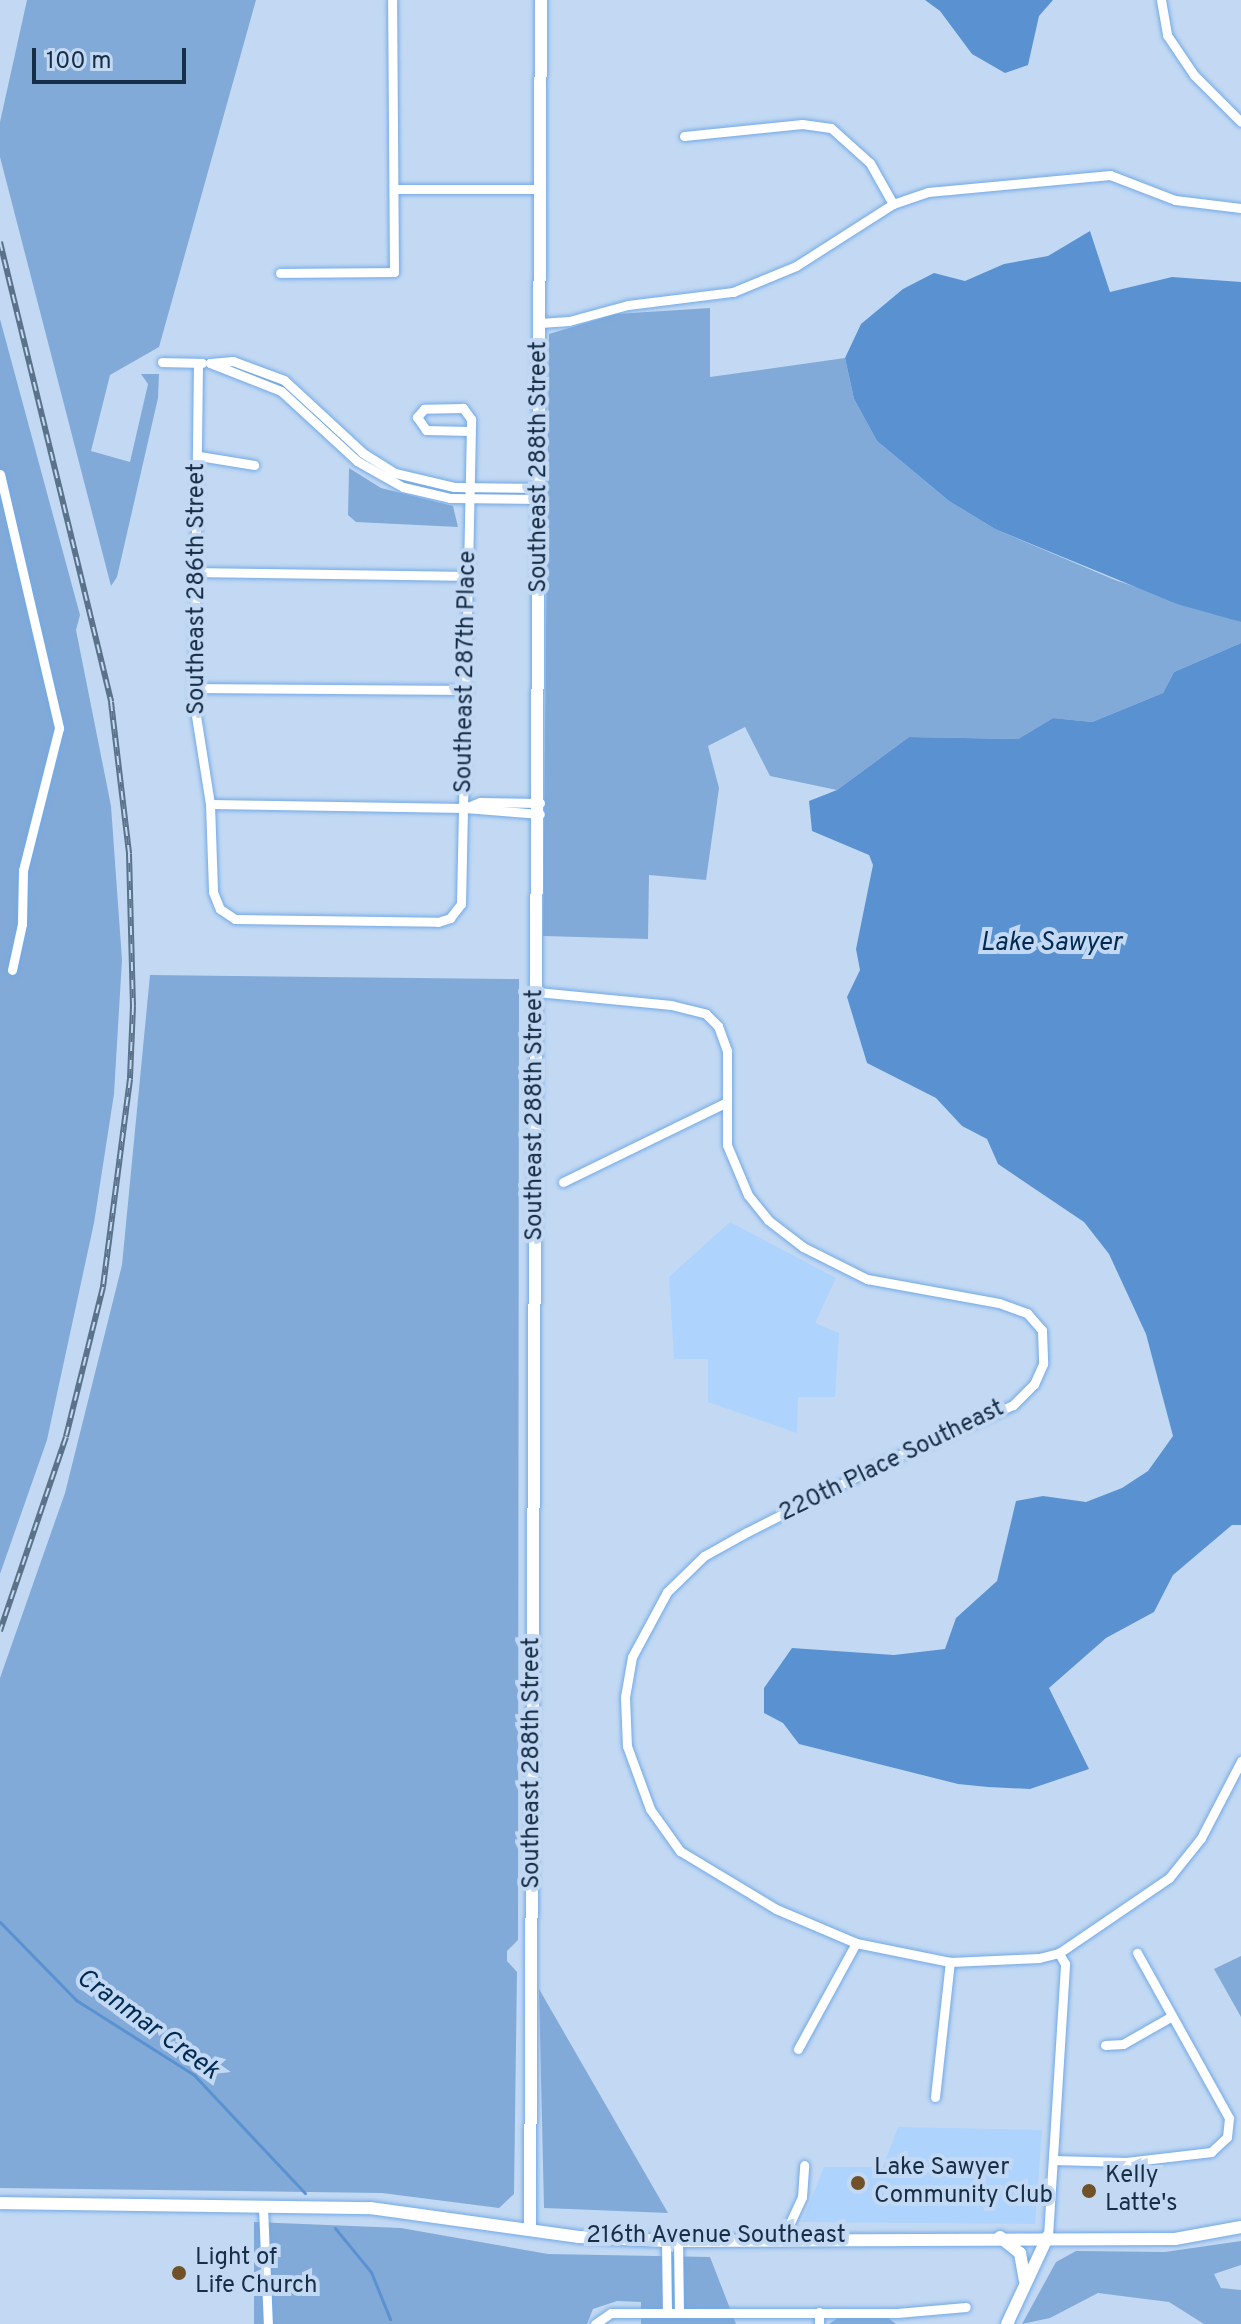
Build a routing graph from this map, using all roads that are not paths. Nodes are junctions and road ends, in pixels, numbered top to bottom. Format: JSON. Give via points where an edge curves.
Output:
{"nodes":[{"id":1,"x":392,"y":0,"type":"edge"},
{"id":2,"x":541,"y":0,"type":"edge"},
{"id":3,"x":1161,"y":0,"type":"edge"},
{"id":4,"x":1241,"y":122,"type":"edge"},
{"id":5,"x":684,"y":136,"type":"dead end"},
{"id":6,"x":395,"y":189,"type":"junction"},
{"id":7,"x":540,"y":189,"type":"junction"},
{"id":8,"x":893,"y":204,"type":"junction"},
{"id":9,"x":1241,"y":208,"type":"edge"},
{"id":10,"x":280,"y":273,"type":"dead end"},
{"id":11,"x":540,"y":323,"type":"junction"},
{"id":12,"x":162,"y":362,"type":"dead end"},
{"id":13,"x":198,"y":363,"type":"junction"},
{"id":14,"x":470,"y":431,"type":"junction"},
{"id":15,"x":199,"y":456,"type":"junction"},
{"id":16,"x":254,"y":465,"type":"dead end"},
{"id":17,"x":0,"y":474,"type":"edge"},
{"id":18,"x":470,"y":493,"type":"junction"},
{"id":19,"x":541,"y":494,"type":"junction"},
{"id":20,"x":195,"y":572,"type":"junction"},
{"id":21,"x":469,"y":576,"type":"junction"},
{"id":22,"x":194,"y":688,"type":"junction"},
{"id":23,"x":467,"y":690,"type":"junction"},
{"id":24,"x":210,"y":804,"type":"junction"},
{"id":25,"x":465,"y":808,"type":"junction"},
{"id":26,"x":540,"y":809,"type":"junction"},
{"id":27,"x":457,"y":912,"type":"joint"},
{"id":28,"x":12,"y":970,"type":"dead end"},
{"id":29,"x":537,"y":992,"type":"junction"},
{"id":30,"x":725,"y":1103,"type":"junction"},
{"id":31,"x":563,"y":1182,"type":"dead end"},
{"id":32,"x":1241,"y":1761,"type":"edge"},
{"id":33,"x":856,"y":1943,"type":"junction"},
{"id":34,"x":1059,"y":1953,"type":"junction"},
{"id":35,"x":1137,"y":1953,"type":"dead end"},
{"id":36,"x":950,"y":1962,"type":"junction"},
{"id":37,"x":1172,"y":2016,"type":"junction"},
{"id":38,"x":1105,"y":2045,"type":"dead end"},
{"id":39,"x":798,"y":2049,"type":"dead end"},
{"id":40,"x":935,"y":2097,"type":"dead end"},
{"id":41,"x":1053,"y":2160,"type":"junction"},
{"id":42,"x":804,"y":2165,"type":"dead end"},
{"id":43,"x":0,"y":2203,"type":"edge"},
{"id":44,"x":263,"y":2207,"type":"junction"},
{"id":45,"x":1241,"y":2227,"type":"edge"},
{"id":46,"x":530,"y":2229,"type":"junction"},
{"id":47,"x":998,"y":2236,"type":"junction"},
{"id":48,"x":1048,"y":2236,"type":"junction"},
{"id":49,"x":783,"y":2238,"type":"junction"},
{"id":50,"x":672,"y":2241,"type":"junction"},
{"id":51,"x":1024,"y":2291,"type":"junction"},
{"id":52,"x":966,"y":2307,"type":"dead end"},
{"id":53,"x":667,"y":2312,"type":"junction"},
{"id":54,"x":679,"y":2312,"type":"junction"},
{"id":55,"x":819,"y":2312,"type":"junction"},
{"id":56,"x":897,"y":2313,"type":"junction"},
{"id":57,"x":596,"y":2323,"type":"edge"},
{"id":58,"x":268,"y":2324,"type":"edge"},
{"id":59,"x":819,"y":2324,"type":"edge"},
{"id":60,"x":905,"y":2324,"type":"edge"},
{"id":61,"x":1007,"y":2324,"type":"edge"}],
"edges":[{"from":1,"to":6,"type":"street"},
{"from":2,"to":7,"type":"street","name":"Southeast 288th Street"},
{"from":3,"to":4,"type":"street","via":[[1167,35],[1194,75]]},
{"from":5,"to":8,"type":"street","via":[[802,124],[831,128],[870,163]]},
{"from":6,"to":7,"type":"street"},
{"from":6,"to":10,"type":"street","via":[[394,272]]},
{"from":7,"to":11,"type":"street","name":"Southeast 288th Street"},
{"from":8,"to":9,"type":"street","via":[[928,192],[1110,175],[1175,200]]},
{"from":8,"to":11,"type":"street","via":[[796,266],[733,292]]},
{"from":11,"to":19,"type":"street","name":"Southeast 288th Street"},
{"from":12,"to":13,"type":"street"},
{"from":13,"to":15,"type":"street","name":"Southeast 286th Street"},
{"from":13,"to":18,"type":"street","via":[[233,361],[284,380],[354,446],[395,473]]},
{"from":14,"to":14,"type":"street","via":[[426,430],[417,417],[424,409],[463,408],[470,414]]},
{"from":14,"to":18,"type":"street","name":"Southeast 287th Place"},
{"from":15,"to":16,"type":"street"},
{"from":15,"to":20,"type":"street","name":"Southeast 286th Street"},
{"from":17,"to":28,"type":"street","via":[[59,728],[25,860]]},
{"from":18,"to":19,"type":"street"},
{"from":18,"to":21,"type":"street","name":"Southeast 287th Place"},
{"from":19,"to":26,"type":"street","name":"Southeast 288th Street"},
{"from":20,"to":21,"type":"street"},
{"from":20,"to":22,"type":"street","name":"Southeast 286th Street"},
{"from":21,"to":23,"type":"street","name":"Southeast 287th Place"},
{"from":22,"to":23,"type":"street"},
{"from":22,"to":24,"type":"street","name":"Southeast 286th Street"},
{"from":23,"to":25,"type":"street","name":"Southeast 287th Place"},
{"from":24,"to":25,"type":"street"},
{"from":24,"to":27,"type":"street","name":"Southeast 286th Street","via":[[213,892],[220,909],[235,919],[438,922]]},
{"from":25,"to":26,"type":"street"},
{"from":25,"to":27,"type":"street","name":"Southeast 287th Place","via":[[464,890]]},
{"from":26,"to":29,"type":"street","name":"Southeast 288th Street"},
{"from":29,"to":30,"type":"street","via":[[694,1009],[718,1026],[727,1051]]},
{"from":29,"to":46,"type":"street","name":"Southeast 288th Street"},
{"from":30,"to":31,"type":"street"},
{"from":30,"to":33,"type":"street","name":"220th Place Southeast","via":[[727,1145],[754,1206],[803,1247],[867,1279],[1027,1313],[1042,1330],[1044,1350],[1037,1378],[1013,1405],[889,1460],[704,1556],[676,1581],[632,1657],[625,1697],[627,1746],[650,1809],[680,1851],[776,1909]]},
{"from":32,"to":34,"type":"street","via":[[1201,1838],[1169,1878]]},
{"from":33,"to":36,"type":"street","name":"220th Place Southeast"},
{"from":33,"to":39,"type":"street"},
{"from":34,"to":36,"type":"street","name":"220th Place Southeast","via":[[1010,1962]]},
{"from":34,"to":41,"type":"street","via":[[1065,1964]]},
{"from":35,"to":37,"type":"street"},
{"from":36,"to":40,"type":"street"},
{"from":37,"to":38,"type":"street","via":[[1123,2044]]},
{"from":37,"to":41,"type":"street","via":[[1229,2118],[1228,2132],[1211,2152],[1126,2162]]},
{"from":41,"to":48,"type":"street"},
{"from":42,"to":49,"type":"street","via":[[802,2197]]},
{"from":43,"to":44,"type":"street","name":"216th Avenue Southeast"},
{"from":44,"to":46,"type":"street","name":"216th Avenue Southeast","via":[[370,2208]]},
{"from":44,"to":58,"type":"street"},
{"from":45,"to":48,"type":"street","name":"216th Avenue Southeast","via":[[1175,2239]]},
{"from":46,"to":50,"type":"street","name":"216th Avenue Southeast"},
{"from":47,"to":48,"type":"street","name":"216th Avenue Southeast"},
{"from":47,"to":49,"type":"street","name":"216th Avenue Southeast"},
{"from":47,"to":51,"type":"street","via":[[1024,2261]]},
{"from":48,"to":51,"type":"street"},
{"from":49,"to":50,"type":"street","name":"216th Avenue Southeast"},
{"from":50,"to":53,"type":"street"},
{"from":50,"to":54,"type":"street"},
{"from":51,"to":61,"type":"street"},
{"from":52,"to":56,"type":"street"},
{"from":53,"to":54,"type":"street"},
{"from":53,"to":57,"type":"street","via":[[611,2313]]},
{"from":54,"to":55,"type":"street"},
{"from":55,"to":56,"type":"street"},
{"from":55,"to":59,"type":"street"},
{"from":56,"to":60,"type":"street"}]}
